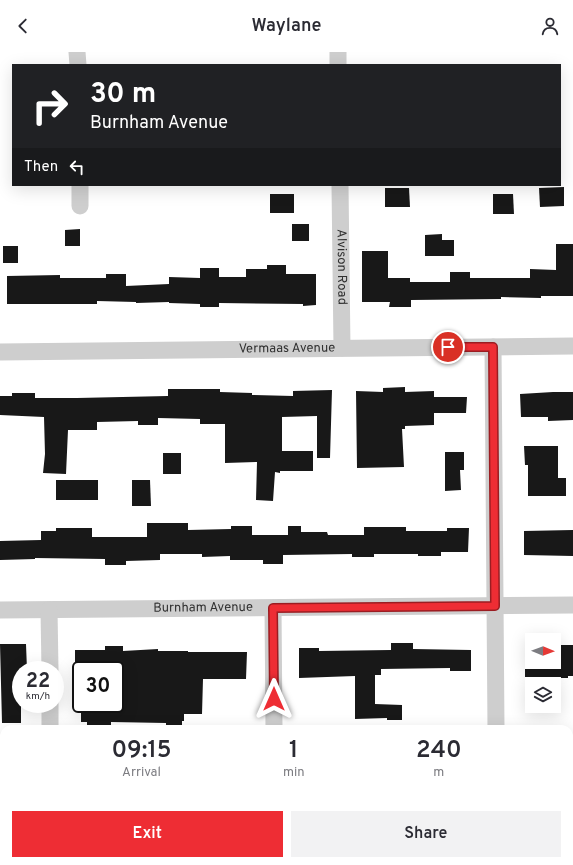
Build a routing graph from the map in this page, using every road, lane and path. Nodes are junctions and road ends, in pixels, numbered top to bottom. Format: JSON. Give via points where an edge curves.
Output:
{"nodes":[{"id":1,"x":77,"y":52,"type":"edge"},
{"id":2,"x":338,"y":52,"type":"edge"},
{"id":3,"x":78,"y":64,"type":"edge"},
{"id":4,"x":338,"y":64,"type":"edge"},
{"id":5,"x":80,"y":186,"type":"edge"},
{"id":6,"x":340,"y":186,"type":"edge"},
{"id":7,"x":80,"y":206,"type":"dead end"},
{"id":8,"x":573,"y":346,"type":"edge"},
{"id":9,"x":493,"y":347,"type":"junction"},
{"id":10,"x":342,"y":348,"type":"junction"},
{"id":11,"x":0,"y":352,"type":"edge"},
{"id":12,"x":573,"y":605,"type":"edge"},
{"id":13,"x":495,"y":606,"type":"junction"},
{"id":14,"x":273,"y":608,"type":"junction"},
{"id":15,"x":0,"y":610,"type":"edge"},
{"id":16,"x":49,"y":610,"type":"junction"},
{"id":17,"x":50,"y":661,"type":"edge"},
{"id":18,"x":50,"y":713,"type":"edge"},
{"id":19,"x":50,"y":725,"type":"edge"},
{"id":20,"x":274,"y":725,"type":"edge"},
{"id":21,"x":496,"y":725,"type":"edge"}],
"edges":[{"from":1,"to":3,"type":"street"},
{"from":2,"to":4,"type":"street"},
{"from":5,"to":7,"type":"street"},
{"from":6,"to":10,"type":"street","name":"Alvison Road"},
{"from":8,"to":9,"type":"street","name":"Vermaas Avenue"},
{"from":9,"to":10,"type":"street","name":"Vermaas Avenue"},
{"from":9,"to":13,"type":"street"},
{"from":10,"to":11,"type":"street","name":"Vermaas Avenue"},
{"from":12,"to":13,"type":"street","name":"Burnham Avenue"},
{"from":13,"to":14,"type":"street","name":"Burnham Avenue"},
{"from":13,"to":21,"type":"street"},
{"from":14,"to":16,"type":"street","name":"Burnham Avenue"},
{"from":14,"to":20,"type":"street"},
{"from":15,"to":16,"type":"street","name":"Burnham Avenue"},
{"from":16,"to":17,"type":"street"},
{"from":18,"to":19,"type":"street"}]}
